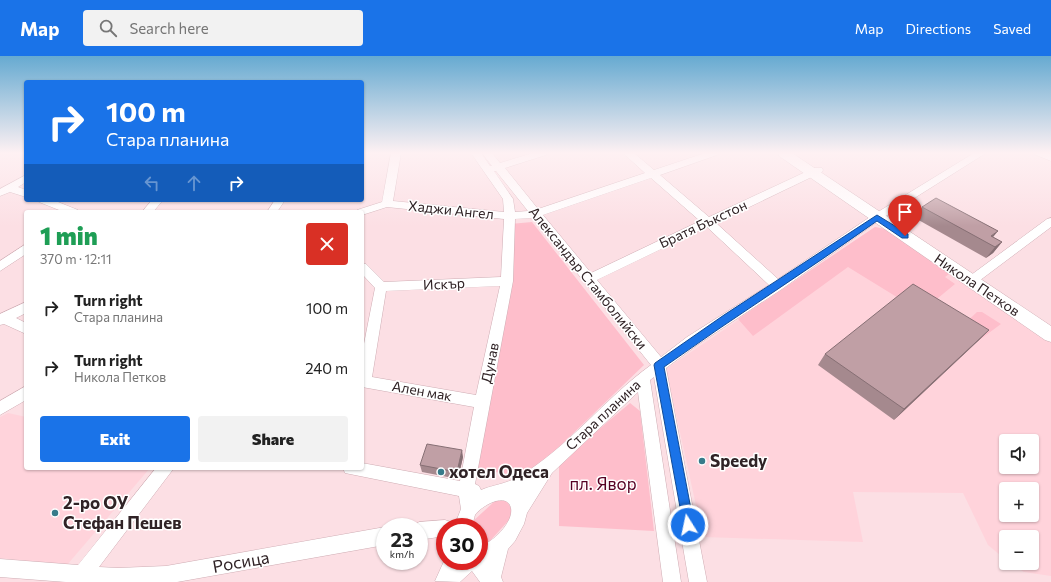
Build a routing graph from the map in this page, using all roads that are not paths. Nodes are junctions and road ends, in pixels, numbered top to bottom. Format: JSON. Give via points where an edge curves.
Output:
{"nodes":[{"id":1,"x":392,"y":178,"type":"edge"},
{"id":2,"x":498,"y":178,"type":"edge"},
{"id":3,"x":503,"y":178,"type":"edge"},
{"id":4,"x":643,"y":178,"type":"edge"},
{"id":5,"x":657,"y":178,"type":"edge"},
{"id":6,"x":801,"y":178,"type":"edge"},
{"id":7,"x":824,"y":178,"type":"edge"},
{"id":8,"x":942,"y":178,"type":"edge"},
{"id":9,"x":24,"y":179,"type":"edge"},
{"id":10,"x":10,"y":188,"type":"junction"},
{"id":11,"x":0,"y":193,"type":"edge"},
{"id":12,"x":24,"y":193,"type":"edge"},
{"id":13,"x":48,"y":202,"type":"edge"},
{"id":14,"x":156,"y":202,"type":"edge"},
{"id":15,"x":387,"y":204,"type":"junction"},
{"id":16,"x":69,"y":210,"type":"edge"},
{"id":17,"x":149,"y":210,"type":"edge"},
{"id":18,"x":364,"y":211,"type":"edge"},
{"id":19,"x":539,"y":213,"type":"junction"},
{"id":20,"x":509,"y":216,"type":"junction"},
{"id":21,"x":880,"y":216,"type":"junction"},
{"id":22,"x":708,"y":222,"type":"junction"},
{"id":23,"x":1051,"y":222,"type":"edge"},
{"id":24,"x":24,"y":249,"type":"edge"},
{"id":25,"x":0,"y":267,"type":"edge"},
{"id":26,"x":364,"y":269,"type":"edge"},
{"id":27,"x":975,"y":278,"type":"junction"},
{"id":28,"x":588,"y":279,"type":"junction"},
{"id":29,"x":507,"y":281,"type":"junction"},
{"id":30,"x":778,"y":286,"type":"junction"},
{"id":31,"x":381,"y":287,"type":"junction"},
{"id":32,"x":24,"y":308,"type":"edge"},
{"id":33,"x":2,"y":319,"type":"edge"},
{"id":34,"x":1051,"y":324,"type":"edge"},
{"id":35,"x":24,"y":328,"type":"edge"},
{"id":36,"x":1051,"y":335,"type":"edge"},
{"id":37,"x":659,"y":365,"type":"junction"},
{"id":38,"x":364,"y":376,"type":"edge"},
{"id":39,"x":643,"y":378,"type":"junction"},
{"id":40,"x":364,"y":381,"type":"edge"},
{"id":41,"x":22,"y":398,"type":"edge"},
{"id":42,"x":482,"y":402,"type":"junction"},
{"id":43,"x":0,"y":409,"type":"edge"},
{"id":44,"x":547,"y":467,"type":"junction"},
{"id":45,"x":164,"y":470,"type":"edge"},
{"id":46,"x":361,"y":470,"type":"edge"},
{"id":47,"x":466,"y":490,"type":"junction"},
{"id":48,"x":496,"y":493,"type":"junction"},
{"id":49,"x":469,"y":509,"type":"junction"},
{"id":50,"x":520,"y":509,"type":"junction"},
{"id":51,"x":466,"y":518,"type":"edge"},
{"id":52,"x":376,"y":538,"type":"edge"},
{"id":53,"x":500,"y":546,"type":"junction"},
{"id":54,"x":488,"y":552,"type":"edge"},
{"id":55,"x":0,"y":568,"type":"edge"},
{"id":56,"x":450,"y":570,"type":"edge"},
{"id":57,"x":459,"y":570,"type":"edge"},
{"id":58,"x":481,"y":570,"type":"edge"},
{"id":59,"x":78,"y":578,"type":"edge"},
{"id":60,"x":492,"y":581,"type":"edge"},
{"id":61,"x":445,"y":582,"type":"edge"},
{"id":62,"x":672,"y":582,"type":"edge"},
{"id":63,"x":698,"y":582,"type":"edge"}],
"edges":[{"from":1,"to":15,"type":"street"},
{"from":2,"to":20,"type":"street","name":"Александър Стамболийски","via":[[508,199]]},
{"from":3,"to":19,"type":"street","name":"Александър Стамболийски"},
{"from":4,"to":19,"type":"street","name":"Хаджи Ангел"},
{"from":5,"to":22,"type":"street"},
{"from":6,"to":22,"type":"street","name":"Братя Бъкстон"},
{"from":7,"to":21,"type":"main road","name":"Никола Петков"},
{"from":8,"to":21,"type":"street","name":"Стара планина"},
{"from":9,"to":10,"type":"street"},
{"from":10,"to":11,"type":"street"},
{"from":10,"to":12,"type":"street"},
{"from":13,"to":16,"type":"street"},
{"from":14,"to":17,"type":"street"},
{"from":15,"to":18,"type":"street","name":"Хаджи Ангел"},
{"from":15,"to":20,"type":"street","name":"Хаджи Ангел"},
{"from":19,"to":20,"type":"street","name":"Хаджи Ангел"},
{"from":19,"to":28,"type":"street","name":"Александър Стамболийски"},
{"from":20,"to":29,"type":"street","name":"Дунав"},
{"from":21,"to":27,"type":"main road","name":"Никола Петков"},
{"from":21,"to":30,"type":"street","name":"Стара планина"},
{"from":22,"to":28,"type":"street","name":"Братя Бъкстон"},
{"from":22,"to":30,"type":"street"},
{"from":23,"to":27,"type":"street"},
{"from":24,"to":25,"type":"street"},
{"from":26,"to":31,"type":"street"},
{"from":27,"to":34,"type":"main road","name":"Никола Петков"},
{"from":27,"to":36,"type":"main road","name":"Никола Петков"},
{"from":28,"to":37,"type":"street","name":"Александър Стамболийски"},
{"from":29,"to":31,"type":"street","name":"Искър"},
{"from":29,"to":42,"type":"street","name":"Дунав"},
{"from":30,"to":37,"type":"street","name":"Стара планина","via":[[727,317]]},
{"from":31,"to":38,"type":"street"},
{"from":32,"to":33,"type":"street"},
{"from":33,"to":35,"type":"street"},
{"from":37,"to":39,"type":"street","name":"Стара планина"},
{"from":37,"to":63,"type":"street"},
{"from":39,"to":44,"type":"street","name":"Стара планина"},
{"from":39,"to":62,"type":"street"},
{"from":40,"to":42,"type":"street","name":"Ален мак"},
{"from":41,"to":43,"type":"street"},
{"from":42,"to":47,"type":"street","name":"Дунав"},
{"from":44,"to":48,"type":"street","name":"Стара планина","via":[[523,483]]},
{"from":44,"to":50,"type":"street","name":"Стара планина"},
{"from":45,"to":59,"type":"street"},
{"from":46,"to":47,"type":"street"},
{"from":47,"to":48,"type":"street"},
{"from":47,"to":49,"type":"street","name":"Дунав"},
{"from":48,"to":49,"type":"street","name":"Стара планина"},
{"from":48,"to":50,"type":"street","via":[[512,496]]},
{"from":49,"to":51,"type":"street"},
{"from":50,"to":53,"type":"street","name":"Стара планина","via":[[516,526]]},
{"from":52,"to":59,"type":"street","name":"Росица","via":[[166,575]]},
{"from":53,"to":54,"type":"street"},
{"from":53,"to":60,"type":"street"},
{"from":55,"to":59,"type":"street","name":"Росица"},
{"from":56,"to":61,"type":"street"},
{"from":57,"to":61,"type":"street"},
{"from":58,"to":60,"type":"street"}]}
